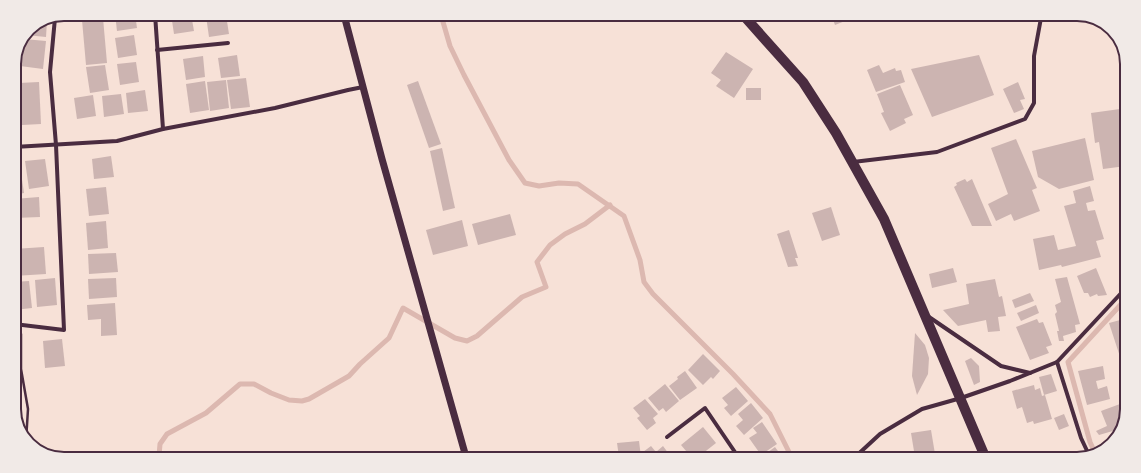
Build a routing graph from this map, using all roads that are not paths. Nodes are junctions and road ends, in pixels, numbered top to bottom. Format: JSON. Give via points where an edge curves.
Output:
{"nodes":[{"id":1,"x":155,"y":21,"type":"edge"},
{"id":2,"x":346,"y":21,"type":"edge"},
{"id":3,"x":749,"y":21,"type":"edge"},
{"id":4,"x":1040,"y":21,"type":"edge"},
{"id":5,"x":55,"y":22,"type":"edge"},
{"id":6,"x":228,"y":43,"type":"dead end"},
{"id":7,"x":157,"y":50,"type":"junction"},
{"id":8,"x":363,"y":87,"type":"junction"},
{"id":9,"x":162,"y":129,"type":"junction"},
{"id":10,"x":56,"y":145,"type":"junction"},
{"id":11,"x":21,"y":147,"type":"edge"},
{"id":12,"x":852,"y":162,"type":"junction"},
{"id":13,"x":1120,"y":294,"type":"edge"},
{"id":14,"x":925,"y":315,"type":"junction"},
{"id":15,"x":21,"y":325,"type":"edge"},
{"id":16,"x":1057,"y":362,"type":"junction"},
{"id":17,"x":1030,"y":373,"type":"junction"},
{"id":18,"x":961,"y":398,"type":"junction"},
{"id":19,"x":667,"y":437,"type":"dead end"},
{"id":20,"x":1087,"y":451,"type":"edge"},
{"id":21,"x":465,"y":452,"type":"edge"},
{"id":22,"x":735,"y":452,"type":"edge"},
{"id":23,"x":860,"y":452,"type":"edge"},
{"id":24,"x":983,"y":452,"type":"edge"}],
"edges":[{"from":1,"to":7,"type":"street"},
{"from":2,"to":8,"type":"street"},
{"from":3,"to":12,"type":"main road","via":[[803,82]]},
{"from":4,"to":12,"type":"street","via":[[1034,56],[1034,103],[1025,119],[937,152]]},
{"from":5,"to":10,"type":"street","via":[[50,72]]},
{"from":6,"to":7,"type":"street"},
{"from":7,"to":9,"type":"street"},
{"from":8,"to":9,"type":"street","via":[[275,108]]},
{"from":8,"to":21,"type":"street"},
{"from":9,"to":10,"type":"street","via":[[117,141]]},
{"from":10,"to":11,"type":"street"},
{"from":10,"to":15,"type":"street","via":[[64,330]]},
{"from":12,"to":14,"type":"main road","via":[[884,219]]},
{"from":13,"to":16,"type":"street"},
{"from":14,"to":17,"type":"street","via":[[1001,366]]},
{"from":14,"to":18,"type":"main road"},
{"from":16,"to":17,"type":"street"},
{"from":16,"to":20,"type":"street"},
{"from":17,"to":18,"type":"street"},
{"from":18,"to":23,"type":"street","via":[[922,409],[880,434]]},
{"from":18,"to":24,"type":"main road"},
{"from":19,"to":22,"type":"street","via":[[705,408]]}]}
